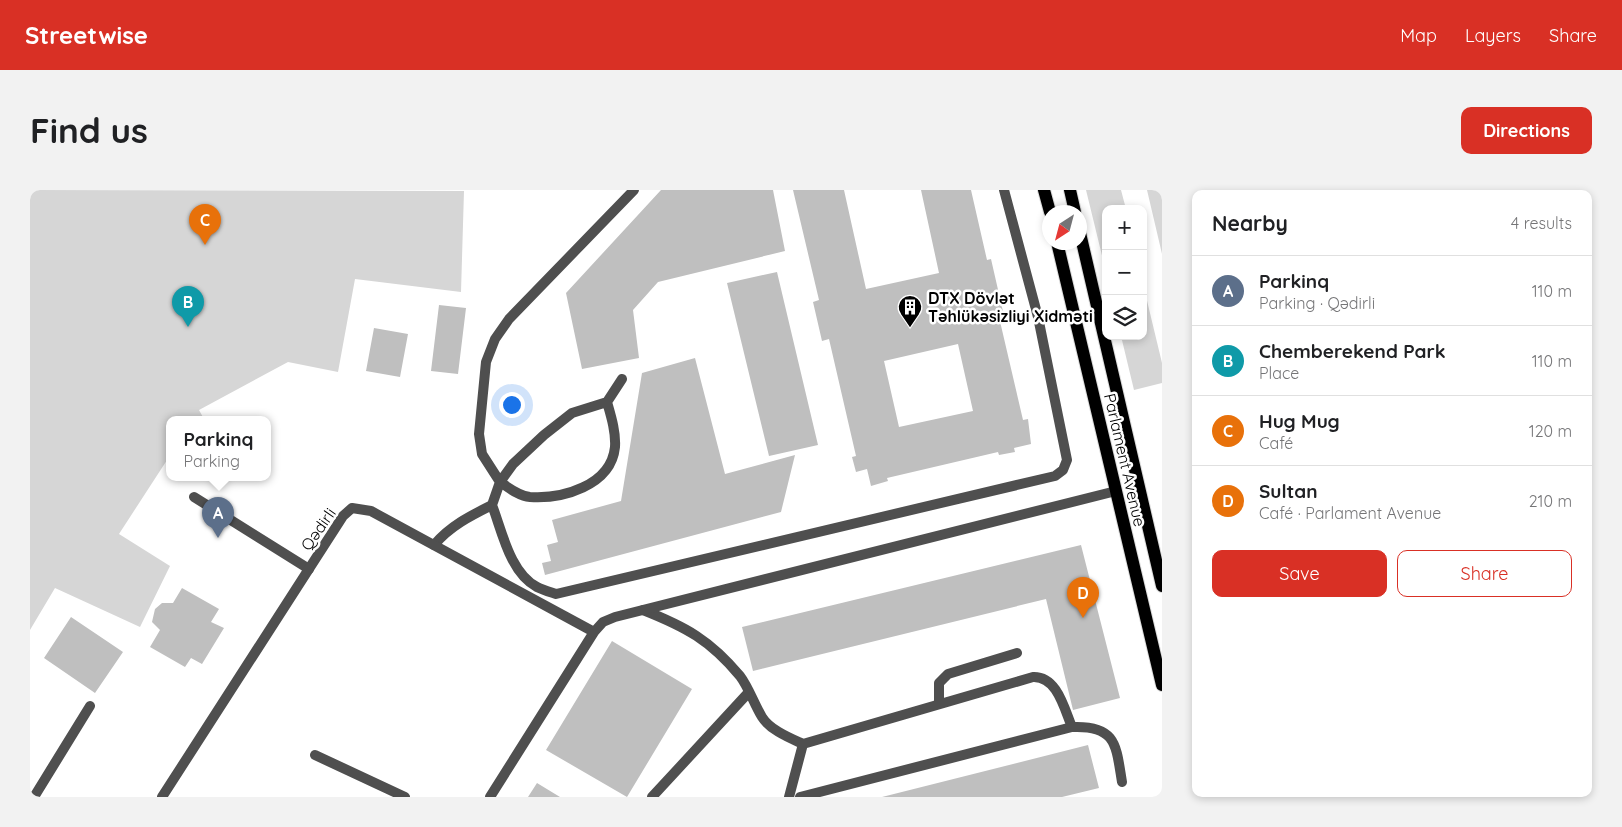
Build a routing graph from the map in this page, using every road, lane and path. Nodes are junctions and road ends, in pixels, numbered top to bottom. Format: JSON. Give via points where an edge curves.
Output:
{"nodes":[{"id":1,"x":634,"y":190,"type":"edge"},
{"id":2,"x":1004,"y":190,"type":"edge"},
{"id":3,"x":1044,"y":190,"type":"edge"},
{"id":4,"x":1070,"y":190,"type":"edge"},
{"id":5,"x":1048,"y":205,"type":"edge"},
{"id":6,"x":1073,"y":205,"type":"edge"},
{"id":7,"x":1059,"y":250,"type":"edge"},
{"id":8,"x":1084,"y":250,"type":"edge"},
{"id":9,"x":622,"y":379,"type":"dead end"},
{"id":10,"x":607,"y":402,"type":"junction"},
{"id":11,"x":500,"y":482,"type":"junction"},
{"id":12,"x":1116,"y":491,"type":"junction"},
{"id":13,"x":194,"y":497,"type":"dead end"},
{"id":14,"x":492,"y":505,"type":"junction"},
{"id":15,"x":434,"y":545,"type":"junction"},
{"id":16,"x":309,"y":568,"type":"junction"},
{"id":17,"x":1162,"y":586,"type":"edge"},
{"id":18,"x":643,"y":610,"type":"junction"},
{"id":19,"x":594,"y":632,"type":"junction"},
{"id":20,"x":1017,"y":653,"type":"dead end"},
{"id":21,"x":1162,"y":685,"type":"edge"},
{"id":22,"x":749,"y":692,"type":"junction"},
{"id":23,"x":939,"y":704,"type":"junction"},
{"id":24,"x":90,"y":706,"type":"dead end"},
{"id":25,"x":1072,"y":727,"type":"junction"},
{"id":26,"x":803,"y":744,"type":"junction"},
{"id":27,"x":315,"y":755,"type":"dead end"},
{"id":28,"x":1122,"y":782,"type":"dead end"},
{"id":29,"x":34,"y":797,"type":"edge"},
{"id":30,"x":162,"y":797,"type":"edge"},
{"id":31,"x":405,"y":797,"type":"edge"},
{"id":32,"x":490,"y":797,"type":"edge"},
{"id":33,"x":652,"y":797,"type":"edge"},
{"id":34,"x":789,"y":797,"type":"edge"},
{"id":35,"x":800,"y":797,"type":"edge"}],
"edges":[{"from":1,"to":11,"type":"street","via":[[509,319],[495,339],[486,362],[479,434],[482,454]]},
{"from":2,"to":14,"type":"street","via":[[1038,318],[1067,460],[1063,470],[1055,476],[556,594],[536,587],[521,573]]},
{"from":3,"to":5,"type":"main road"},
{"from":4,"to":6,"type":"main road"},
{"from":7,"to":12,"type":"main road","name":"Parlament Avenue"},
{"from":8,"to":17,"type":"main road","name":"Parlament Avenue"},
{"from":9,"to":10,"type":"street"},
{"from":10,"to":11,"type":"street","via":[[572,413],[544,435]]},
{"from":10,"to":11,"type":"street","via":[[615,448],[609,464],[597,479],[582,489],[530,497]]},
{"from":11,"to":14,"type":"street"},
{"from":12,"to":18,"type":"street"},
{"from":12,"to":21,"type":"main road","name":"Parlament Avenue"},
{"from":13,"to":16,"type":"street"},
{"from":14,"to":15,"type":"street","via":[[462,520]]},
{"from":15,"to":16,"type":"street","name":"Qədirli","via":[[371,511],[352,508],[343,516]]},
{"from":15,"to":19,"type":"street","name":"Qədirli"},
{"from":16,"to":30,"type":"street","name":"Qədirli"},
{"from":18,"to":19,"type":"street","via":[[603,622]]},
{"from":18,"to":22,"type":"street","via":[[678,624],[709,643],[741,678]]},
{"from":19,"to":32,"type":"street"},
{"from":20,"to":23,"type":"street","via":[[948,674],[939,684]]},
{"from":22,"to":26,"type":"street","via":[[763,719],[788,738]]},
{"from":22,"to":33,"type":"street"},
{"from":23,"to":25,"type":"street","via":[[1041,677],[1051,682]]},
{"from":23,"to":26,"type":"street"},
{"from":24,"to":29,"type":"street"},
{"from":25,"to":28,"type":"street","via":[[1096,727],[1107,734],[1116,746]]},
{"from":25,"to":35,"type":"street"},
{"from":26,"to":34,"type":"street"},
{"from":27,"to":31,"type":"street"}]}
